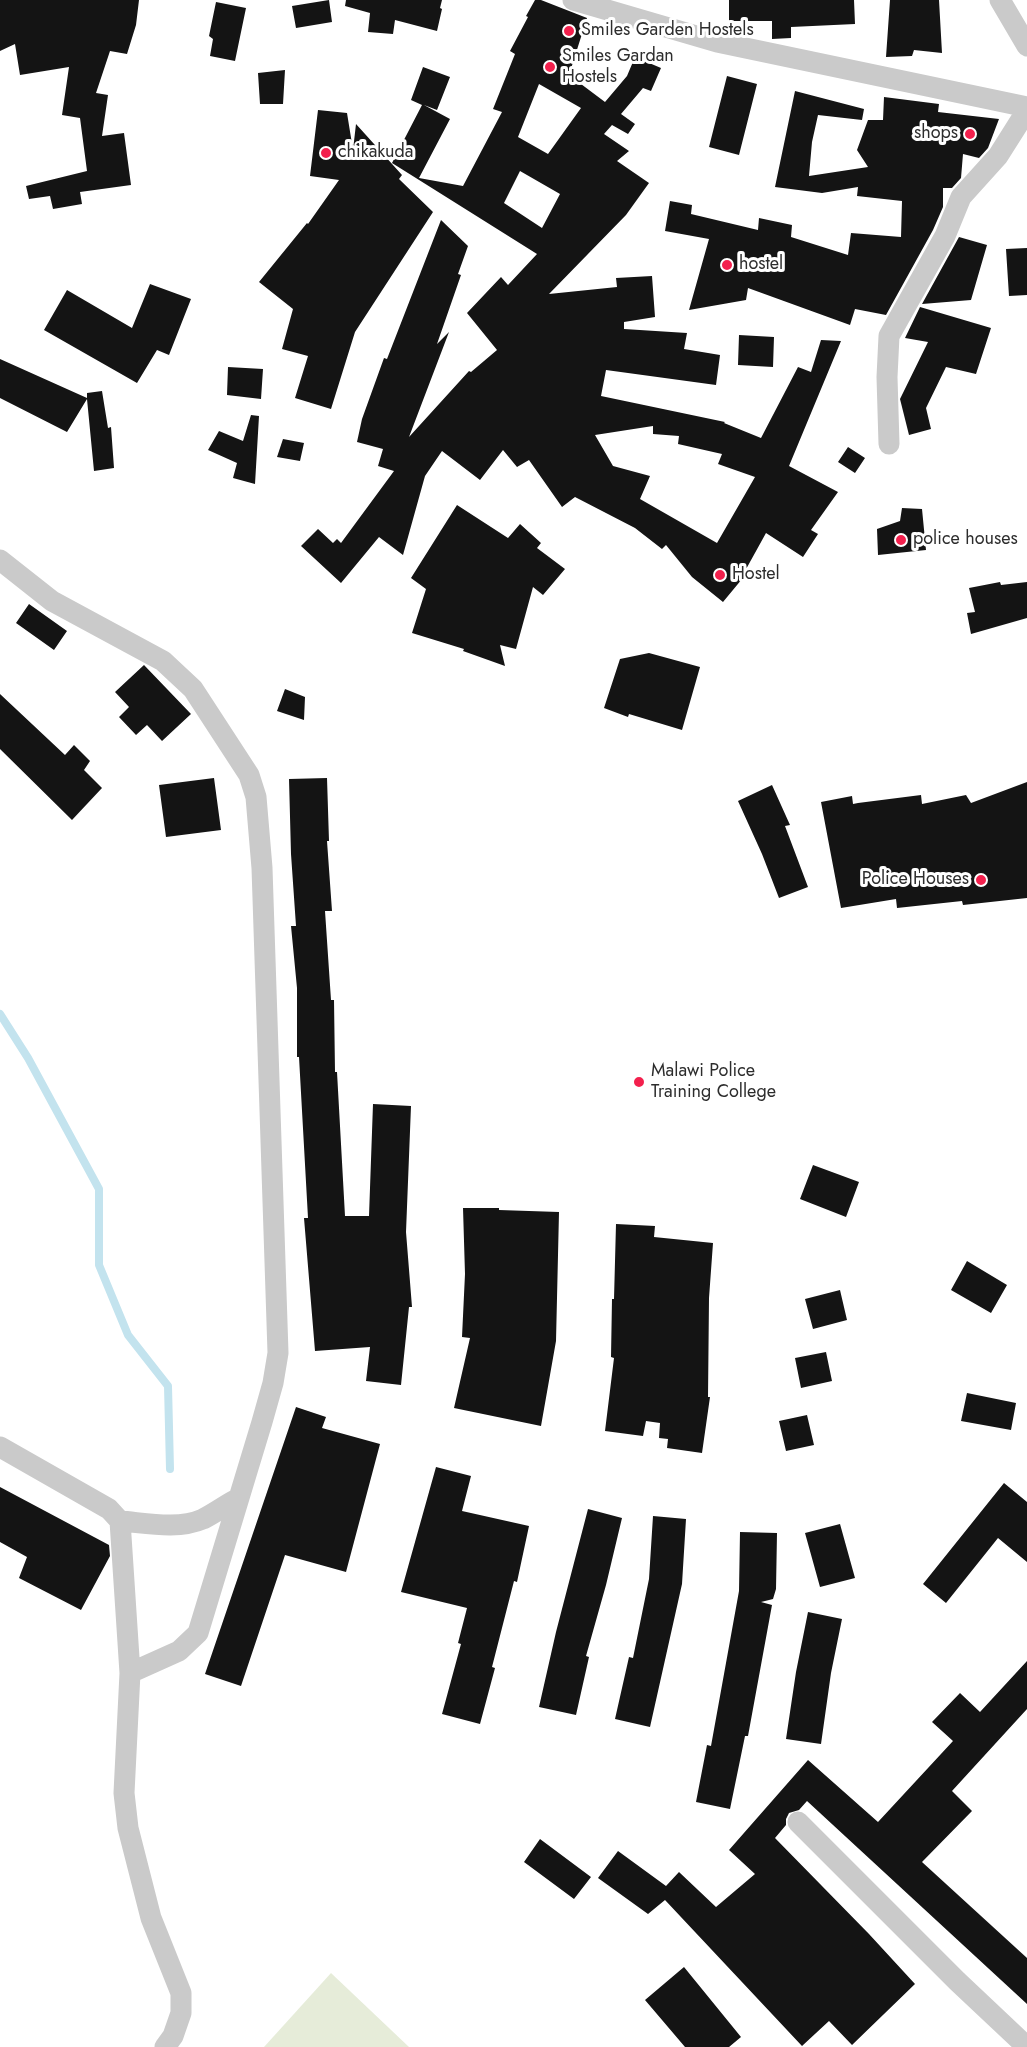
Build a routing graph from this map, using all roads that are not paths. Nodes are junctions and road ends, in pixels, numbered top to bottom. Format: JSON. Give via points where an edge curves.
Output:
{"nodes":[{"id":1,"x":573,"y":0,"type":"edge"},
{"id":2,"x":1000,"y":0,"type":"edge"},
{"id":3,"x":1027,"y":46,"type":"edge"},
{"id":4,"x":1027,"y":109,"type":"edge"},
{"id":5,"x":889,"y":444,"type":"dead end"},
{"id":6,"x":0,"y":560,"type":"edge"},
{"id":7,"x":0,"y":1447,"type":"edge"},
{"id":8,"x":239,"y":1498,"type":"junction"},
{"id":9,"x":120,"y":1521,"type":"junction"},
{"id":10,"x":130,"y":1672,"type":"junction"},
{"id":11,"x":798,"y":1822,"type":"dead end"},
{"id":12,"x":1026,"y":2046,"type":"edge"},
{"id":13,"x":165,"y":2047,"type":"edge"}],
"edges":[{"from":1,"to":4,"type":"street","via":[[717,42]]},
{"from":2,"to":3,"type":"street"},
{"from":4,"to":5,"type":"street","via":[[998,156],[961,197],[945,236],[889,336]]},
{"from":6,"to":8,"type":"street","via":[[52,602],[163,661],[177,673],[192,689],[254,786],[262,868],[278,1353]]},
{"from":7,"to":9,"type":"street","via":[[109,1509]]},
{"from":8,"to":9,"type":"street","via":[[201,1520],[187,1523]]},
{"from":8,"to":10,"type":"street","via":[[198,1633],[179,1651]]},
{"from":9,"to":10,"type":"street"},
{"from":10,"to":13,"type":"street","via":[[124,1792],[128,1828],[152,1918],[181,1993],[181,2013]]},
{"from":11,"to":12,"type":"street"}]}
